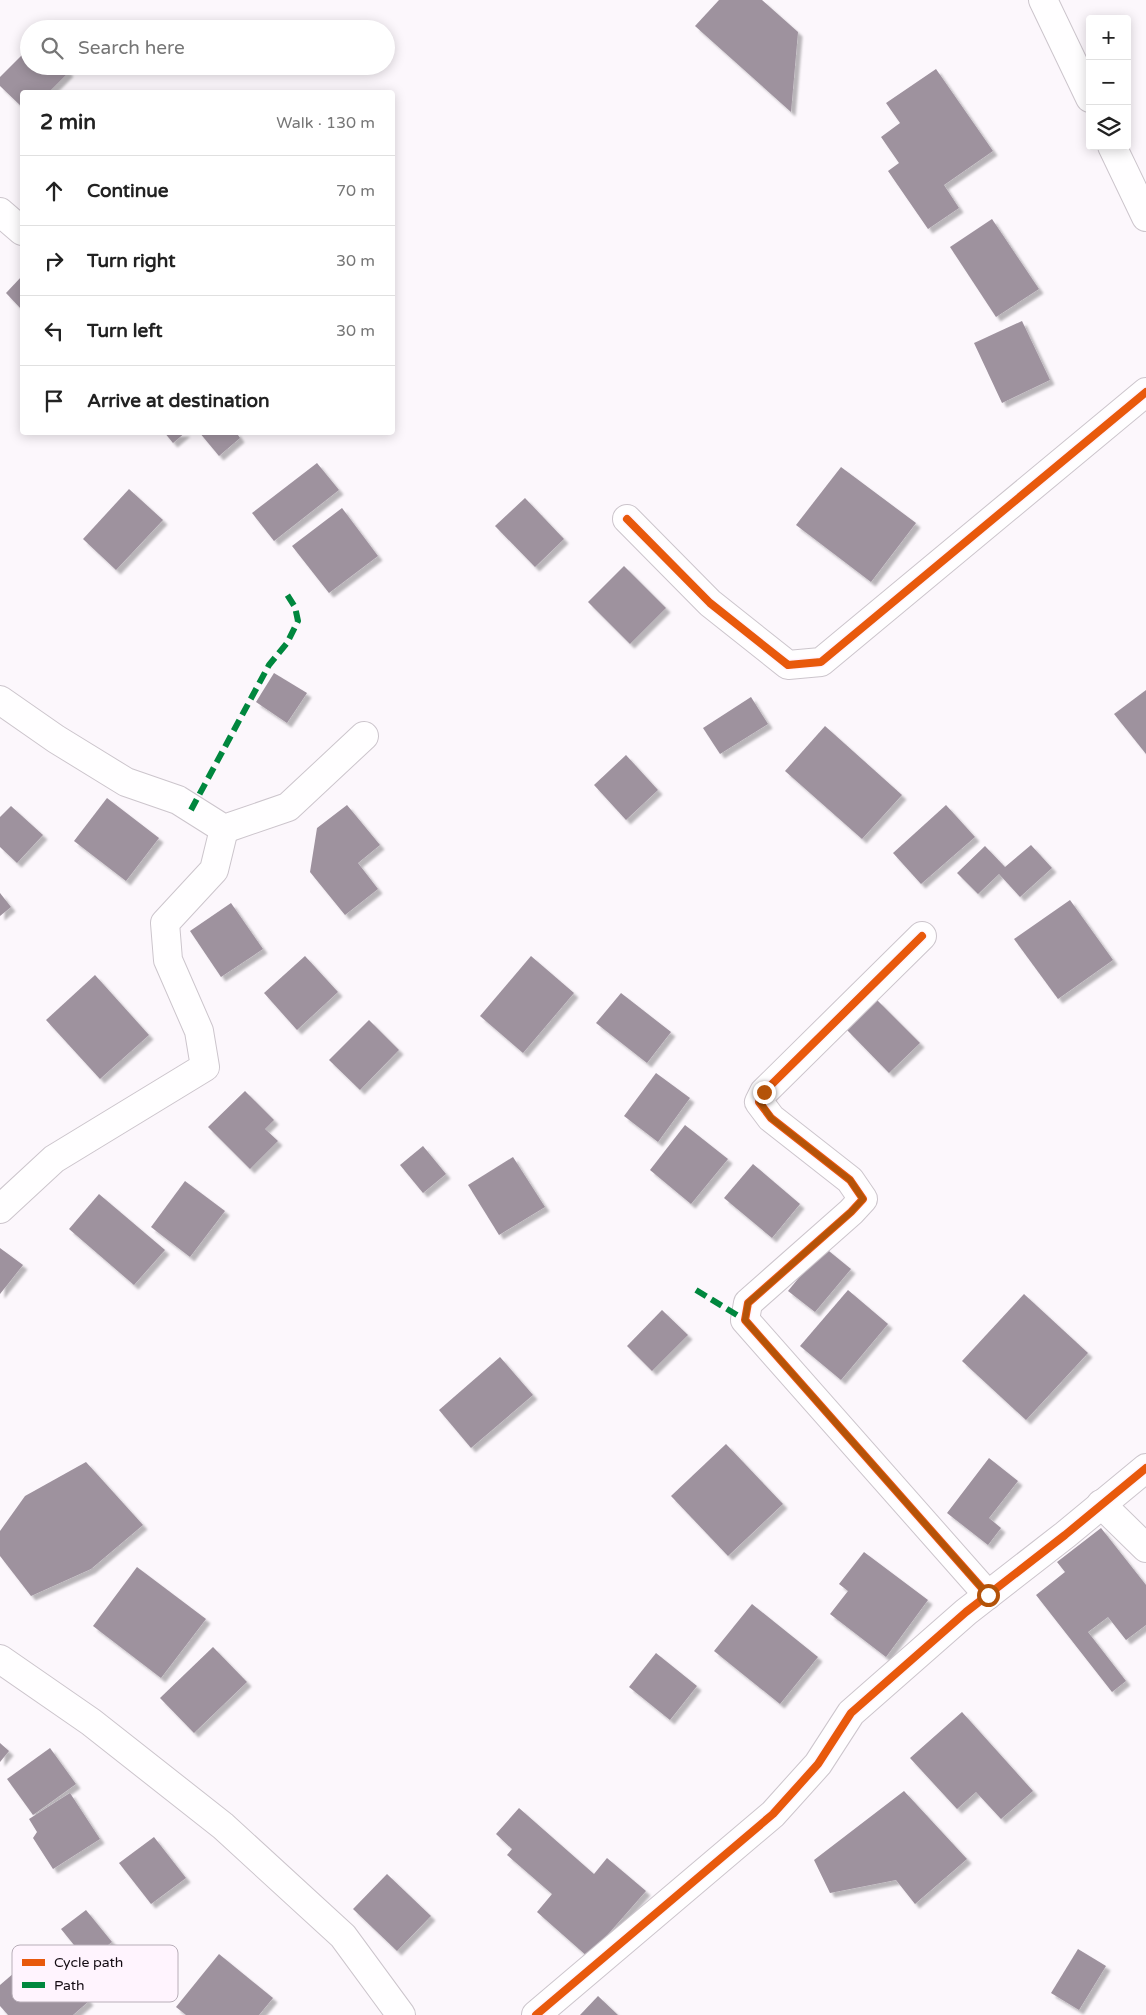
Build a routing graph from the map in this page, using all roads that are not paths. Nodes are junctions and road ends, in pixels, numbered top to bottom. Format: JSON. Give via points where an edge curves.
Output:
{"nodes":[{"id":1,"x":1042,"y":0,"type":"edge"},
{"id":2,"x":1086,"y":90,"type":"edge"},
{"id":3,"x":1114,"y":150,"type":"edge"},
{"id":4,"x":0,"y":212,"type":"edge"},
{"id":5,"x":1146,"y":217,"type":"edge"},
{"id":6,"x":20,"y":228,"type":"edge"},
{"id":7,"x":1146,"y":392,"type":"edge"},
{"id":8,"x":627,"y":520,"type":"dead end"},
{"id":9,"x":0,"y":700,"type":"edge"},
{"id":10,"x":364,"y":736,"type":"dead end"},
{"id":11,"x":224,"y":829,"type":"junction"},
{"id":12,"x":922,"y":936,"type":"dead end"},
{"id":13,"x":0,"y":1209,"type":"edge"},
{"id":14,"x":1146,"y":1468,"type":"edge"},
{"id":15,"x":1102,"y":1504,"type":"junction"},
{"id":16,"x":1146,"y":1548,"type":"edge"},
{"id":17,"x":988,"y":1595,"type":"junction"},
{"id":18,"x":0,"y":1659,"type":"edge"},
{"id":19,"x":400,"y":2015,"type":"edge"},
{"id":20,"x":536,"y":2015,"type":"edge"}],
"edges":[{"from":1,"to":2,"type":"street"},
{"from":3,"to":5,"type":"street"},
{"from":4,"to":6,"type":"street"},
{"from":7,"to":8,"type":"street","via":[[821,662],[788,665],[710,603]]},
{"from":9,"to":11,"type":"street","via":[[126,782],[178,800]]},
{"from":10,"to":11,"type":"street","via":[[288,807]]},
{"from":11,"to":13,"type":"street","via":[[214,870],[165,923],[168,960],[200,1032],[205,1067],[54,1159]]},
{"from":12,"to":17,"type":"street","via":[[764,1092],[760,1102],[771,1118],[850,1180],[863,1199],[748,1303],[745,1320]]},
{"from":14,"to":15,"type":"street"},
{"from":15,"to":16,"type":"street"},
{"from":15,"to":17,"type":"street"},
{"from":17,"to":20,"type":"street","via":[[851,1713],[818,1764],[773,1814]]},
{"from":18,"to":19,"type":"street","via":[[91,1722],[223,1826],[343,1936]]}]}
